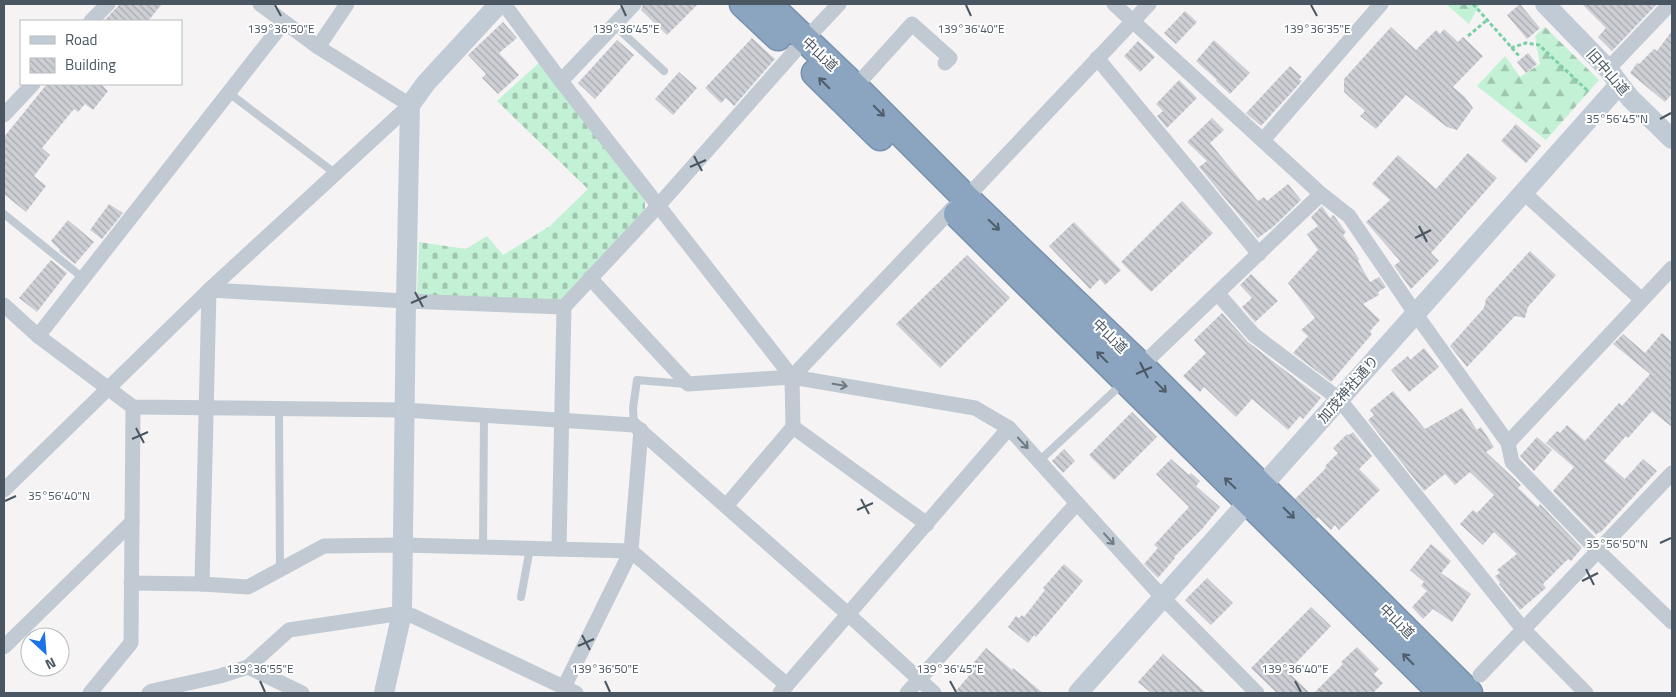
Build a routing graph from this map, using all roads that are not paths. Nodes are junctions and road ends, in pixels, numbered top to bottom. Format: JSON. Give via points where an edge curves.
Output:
{"nodes":[{"id":1,"x":108,"y":4,"type":"edge"},
{"id":2,"x":260,"y":4,"type":"edge"},
{"id":3,"x":347,"y":4,"type":"edge"},
{"id":4,"x":499,"y":4,"type":"edge"},
{"id":5,"x":504,"y":4,"type":"edge"},
{"id":6,"x":634,"y":4,"type":"edge"},
{"id":7,"x":743,"y":4,"type":"edge"},
{"id":8,"x":768,"y":4,"type":"edge"},
{"id":9,"x":838,"y":4,"type":"edge"},
{"id":10,"x":1114,"y":4,"type":"edge"},
{"id":11,"x":1149,"y":4,"type":"edge"},
{"id":12,"x":1381,"y":4,"type":"edge"},
{"id":13,"x":1545,"y":4,"type":"edge"},
{"id":14,"x":1670,"y":4,"type":"edge"},
{"id":15,"x":92,"y":20,"type":"edge"},
{"id":16,"x":284,"y":22,"type":"junction"},
{"id":17,"x":1133,"y":22,"type":"junction"},
{"id":18,"x":614,"y":24,"type":"junction"},
{"id":19,"x":799,"y":46,"type":"junction"},
{"id":20,"x":318,"y":47,"type":"junction"},
{"id":21,"x":1097,"y":58,"type":"junction"},
{"id":22,"x":945,"y":63,"type":"dead end"},
{"id":23,"x":1608,"y":69,"type":"junction"},
{"id":24,"x":664,"y":71,"type":"dead end"},
{"id":25,"x":561,"y":81,"type":"junction"},
{"id":26,"x":32,"y":85,"type":"edge"},
{"id":27,"x":1619,"y":85,"type":"junction"},
{"id":28,"x":855,"y":87,"type":"junction"},
{"id":29,"x":229,"y":93,"type":"junction"},
{"id":30,"x":410,"y":105,"type":"junction"},
{"id":31,"x":4,"y":115,"type":"edge"},
{"id":32,"x":1672,"y":139,"type":"edge"},
{"id":33,"x":1263,"y":140,"type":"junction"},
{"id":34,"x":336,"y":174,"type":"junction"},
{"id":35,"x":1523,"y":192,"type":"junction"},
{"id":36,"x":1321,"y":194,"type":"junction"},
{"id":37,"x":959,"y":203,"type":"junction"},
{"id":38,"x":658,"y":206,"type":"junction"},
{"id":39,"x":4,"y":214,"type":"edge"},
{"id":40,"x":1259,"y":254,"type":"junction"},
{"id":41,"x":1672,"y":268,"type":"edge"},
{"id":42,"x":83,"y":278,"type":"junction"},
{"id":43,"x":590,"y":278,"type":"junction"},
{"id":44,"x":210,"y":290,"type":"junction"},
{"id":45,"x":1218,"y":294,"type":"junction"},
{"id":46,"x":1642,"y":300,"type":"junction"},
{"id":47,"x":406,"y":301,"type":"junction"},
{"id":48,"x":4,"y":305,"type":"edge"},
{"id":49,"x":564,"y":307,"type":"junction"},
{"id":50,"x":1415,"y":313,"type":"junction"},
{"id":51,"x":38,"y":336,"type":"junction"},
{"id":52,"x":1133,"y":373,"type":"junction"},
{"id":53,"x":792,"y":377,"type":"junction"},
{"id":54,"x":688,"y":384,"type":"junction"},
{"id":55,"x":108,"y":388,"type":"junction"},
{"id":56,"x":1339,"y":400,"type":"junction"},
{"id":57,"x":133,"y":407,"type":"junction"},
{"id":58,"x":206,"y":408,"type":"junction"},
{"id":59,"x":279,"y":408,"type":"junction"},
{"id":60,"x":404,"y":410,"type":"junction"},
{"id":61,"x":484,"y":416,"type":"junction"},
{"id":62,"x":562,"y":420,"type":"junction"},
{"id":63,"x":793,"y":427,"type":"junction"},
{"id":64,"x":637,"y":428,"type":"junction"},
{"id":65,"x":1009,"y":428,"type":"junction"},
{"id":66,"x":1508,"y":444,"type":"junction"},
{"id":67,"x":1039,"y":461,"type":"junction"},
{"id":68,"x":1672,"y":473,"type":"edge"},
{"id":69,"x":4,"y":490,"type":"edge"},
{"id":70,"x":1255,"y":494,"type":"junction"},
{"id":71,"x":1077,"y":503,"type":"junction"},
{"id":72,"x":726,"y":506,"type":"junction"},
{"id":73,"x":132,"y":522,"type":"junction"},
{"id":74,"x":927,"y":524,"type":"junction"},
{"id":75,"x":402,"y":545,"type":"junction"},
{"id":76,"x":483,"y":547,"type":"junction"},
{"id":77,"x":530,"y":548,"type":"junction"},
{"id":78,"x":559,"y":549,"type":"junction"},
{"id":79,"x":631,"y":551,"type":"junction"},
{"id":80,"x":1598,"y":551,"type":"junction"},
{"id":81,"x":280,"y":570,"type":"junction"},
{"id":82,"x":131,"y":583,"type":"junction"},
{"id":83,"x":202,"y":584,"type":"junction"},
{"id":84,"x":521,"y":597,"type":"dead end"},
{"id":85,"x":1163,"y":598,"type":"junction"},
{"id":86,"x":402,"y":613,"type":"junction"},
{"id":87,"x":849,"y":615,"type":"junction"},
{"id":88,"x":1672,"y":622,"type":"edge"},
{"id":89,"x":1523,"y":629,"type":"junction"},
{"id":90,"x":4,"y":647,"type":"edge"},
{"id":91,"x":248,"y":667,"type":"junction"},
{"id":92,"x":919,"y":680,"type":"junction"},
{"id":93,"x":1475,"y":684,"type":"edge"},
{"id":94,"x":783,"y":689,"type":"edge"},
{"id":95,"x":570,"y":690,"type":"edge"},
{"id":96,"x":1251,"y":691,"type":"edge"},
{"id":97,"x":90,"y":693,"type":"edge"},
{"id":98,"x":149,"y":693,"type":"edge"},
{"id":99,"x":302,"y":693,"type":"edge"},
{"id":100,"x":384,"y":693,"type":"edge"},
{"id":101,"x":907,"y":693,"type":"edge"},
{"id":102,"x":934,"y":693,"type":"edge"},
{"id":103,"x":1078,"y":693,"type":"edge"},
{"id":104,"x":1442,"y":693,"type":"edge"},
{"id":105,"x":1586,"y":693,"type":"edge"}],
"edges":[{"from":1,"to":15,"type":"street"},
{"from":2,"to":16,"type":"street"},
{"from":3,"to":20,"type":"street"},
{"from":4,"to":30,"type":"street","via":[[426,83]]},
{"from":5,"to":25,"type":"street"},
{"from":6,"to":18,"type":"street"},
{"from":7,"to":19,"type":"highway","name":"中山道"},
{"from":8,"to":19,"type":"highway","name":"中山道"},
{"from":9,"to":19,"type":"street"},
{"from":10,"to":17,"type":"street"},
{"from":11,"to":17,"type":"street"},
{"from":12,"to":33,"type":"street"},
{"from":13,"to":23,"type":"street","name":"旧中山道"},
{"from":14,"to":23,"type":"street"},
{"from":16,"to":20,"type":"street"},
{"from":16,"to":29,"type":"street"},
{"from":17,"to":21,"type":"street"},
{"from":17,"to":33,"type":"street"},
{"from":18,"to":24,"type":"lane"},
{"from":18,"to":25,"type":"street"},
{"from":19,"to":28,"type":"highway","name":"中山道"},
{"from":37,"to":19,"type":"highway","name":"中山道","one_way":true},
{"from":19,"to":38,"type":"street"},
{"from":20,"to":30,"type":"street"},
{"from":21,"to":37,"type":"street"},
{"from":21,"to":40,"type":"street"},
{"from":22,"to":28,"type":"street","via":[[950,58],[912,24]]},
{"from":23,"to":27,"type":"street","name":"旧中山道"},
{"from":25,"to":38,"type":"street"},
{"from":26,"to":31,"type":"street"},
{"from":27,"to":32,"type":"street","name":"旧中山道"},
{"from":27,"to":35,"type":"street","name":"加茂神社通り"},
{"from":28,"to":37,"type":"highway","name":"中山道","one_way":true},
{"from":29,"to":34,"type":"lane"},
{"from":29,"to":42,"type":"street"},
{"from":30,"to":34,"type":"street"},
{"from":30,"to":47,"type":"street"},
{"from":33,"to":36,"type":"street"},
{"from":34,"to":44,"type":"street"},
{"from":35,"to":46,"type":"street"},
{"from":35,"to":50,"type":"street","name":"加茂神社通り"},
{"from":36,"to":40,"type":"street"},
{"from":36,"to":50,"type":"street","via":[[1349,216]]},
{"from":37,"to":52,"type":"highway","name":"中山道"},
{"from":37,"to":53,"type":"street"},
{"from":38,"to":43,"type":"street"},
{"from":38,"to":53,"type":"street"},
{"from":39,"to":42,"type":"lane"},
{"from":40,"to":45,"type":"street"},
{"from":41,"to":46,"type":"street"},
{"from":42,"to":51,"type":"street"},
{"from":43,"to":49,"type":"street"},
{"from":43,"to":54,"type":"street"},
{"from":44,"to":47,"type":"street"},
{"from":44,"to":55,"type":"street"},
{"from":44,"to":58,"type":"street"},
{"from":45,"to":52,"type":"street"},
{"from":45,"to":56,"type":"street","via":[[1254,335]]},
{"from":46,"to":66,"type":"street"},
{"from":47,"to":49,"type":"street"},
{"from":47,"to":60,"type":"street"},
{"from":48,"to":51,"type":"street"},
{"from":49,"to":62,"type":"street"},
{"from":50,"to":56,"type":"street","name":"加茂神社通り"},
{"from":50,"to":66,"type":"street"},
{"from":51,"to":55,"type":"street"},
{"from":52,"to":67,"type":"lane"},
{"from":52,"to":70,"type":"highway","name":"中山道"},
{"from":53,"to":54,"type":"street"},
{"from":53,"to":63,"type":"street"},
{"from":53,"to":65,"type":"street","one_way":true,"via":[[975,408]]},
{"from":54,"to":64,"type":"lane","via":[[637,380],[633,408]]},
{"from":55,"to":57,"type":"street"},
{"from":55,"to":69,"type":"street"},
{"from":56,"to":70,"type":"street","name":"加茂神社通り"},
{"from":56,"to":89,"type":"street"},
{"from":57,"to":58,"type":"street"},
{"from":57,"to":73,"type":"street"},
{"from":58,"to":59,"type":"street"},
{"from":58,"to":83,"type":"street"},
{"from":59,"to":60,"type":"street"},
{"from":59,"to":81,"type":"lane"},
{"from":60,"to":61,"type":"street"},
{"from":60,"to":75,"type":"street"},
{"from":61,"to":62,"type":"street"},
{"from":61,"to":76,"type":"lane"},
{"from":62,"to":64,"type":"street"},
{"from":62,"to":78,"type":"street"},
{"from":63,"to":72,"type":"street"},
{"from":63,"to":74,"type":"street"},
{"from":64,"to":72,"type":"street"},
{"from":64,"to":79,"type":"street"},
{"from":65,"to":67,"type":"street","one_way":true},
{"from":65,"to":74,"type":"street"},
{"from":66,"to":80,"type":"street","via":[[1512,462]]},
{"from":67,"to":71,"type":"street"},
{"from":68,"to":80,"type":"street"},
{"from":70,"to":85,"type":"street","name":"加茂神社通り"},
{"from":70,"to":93,"type":"highway","name":"中山道","one_way":true},
{"from":104,"to":70,"type":"highway","name":"中山道","one_way":true},
{"from":71,"to":85,"type":"street","one_way":true},
{"from":71,"to":92,"type":"street"},
{"from":72,"to":87,"type":"street"},
{"from":73,"to":82,"type":"street"},
{"from":73,"to":90,"type":"street"},
{"from":74,"to":87,"type":"street"},
{"from":75,"to":76,"type":"street"},
{"from":75,"to":81,"type":"street","via":[[324,546]]},
{"from":75,"to":86,"type":"street"},
{"from":76,"to":77,"type":"street"},
{"from":77,"to":78,"type":"street"},
{"from":77,"to":84,"type":"lane"},
{"from":78,"to":79,"type":"street"},
{"from":79,"to":94,"type":"street"},
{"from":79,"to":95,"type":"street"},
{"from":80,"to":88,"type":"street"},
{"from":80,"to":89,"type":"street"},
{"from":81,"to":83,"type":"street","via":[[248,587]]},
{"from":82,"to":83,"type":"street"},
{"from":82,"to":97,"type":"street","via":[[131,643]]},
{"from":85,"to":96,"type":"street"},
{"from":85,"to":103,"type":"street","name":"加茂神社通り"},
{"from":86,"to":91,"type":"street","via":[[289,630]]},
{"from":86,"to":95,"type":"street"},
{"from":86,"to":100,"type":"street"},
{"from":87,"to":92,"type":"street"},
{"from":87,"to":94,"type":"street"},
{"from":89,"to":93,"type":"street"},
{"from":89,"to":105,"type":"street"},
{"from":91,"to":98,"type":"street"},
{"from":91,"to":99,"type":"street"},
{"from":92,"to":101,"type":"street"},
{"from":92,"to":102,"type":"street"}]}
